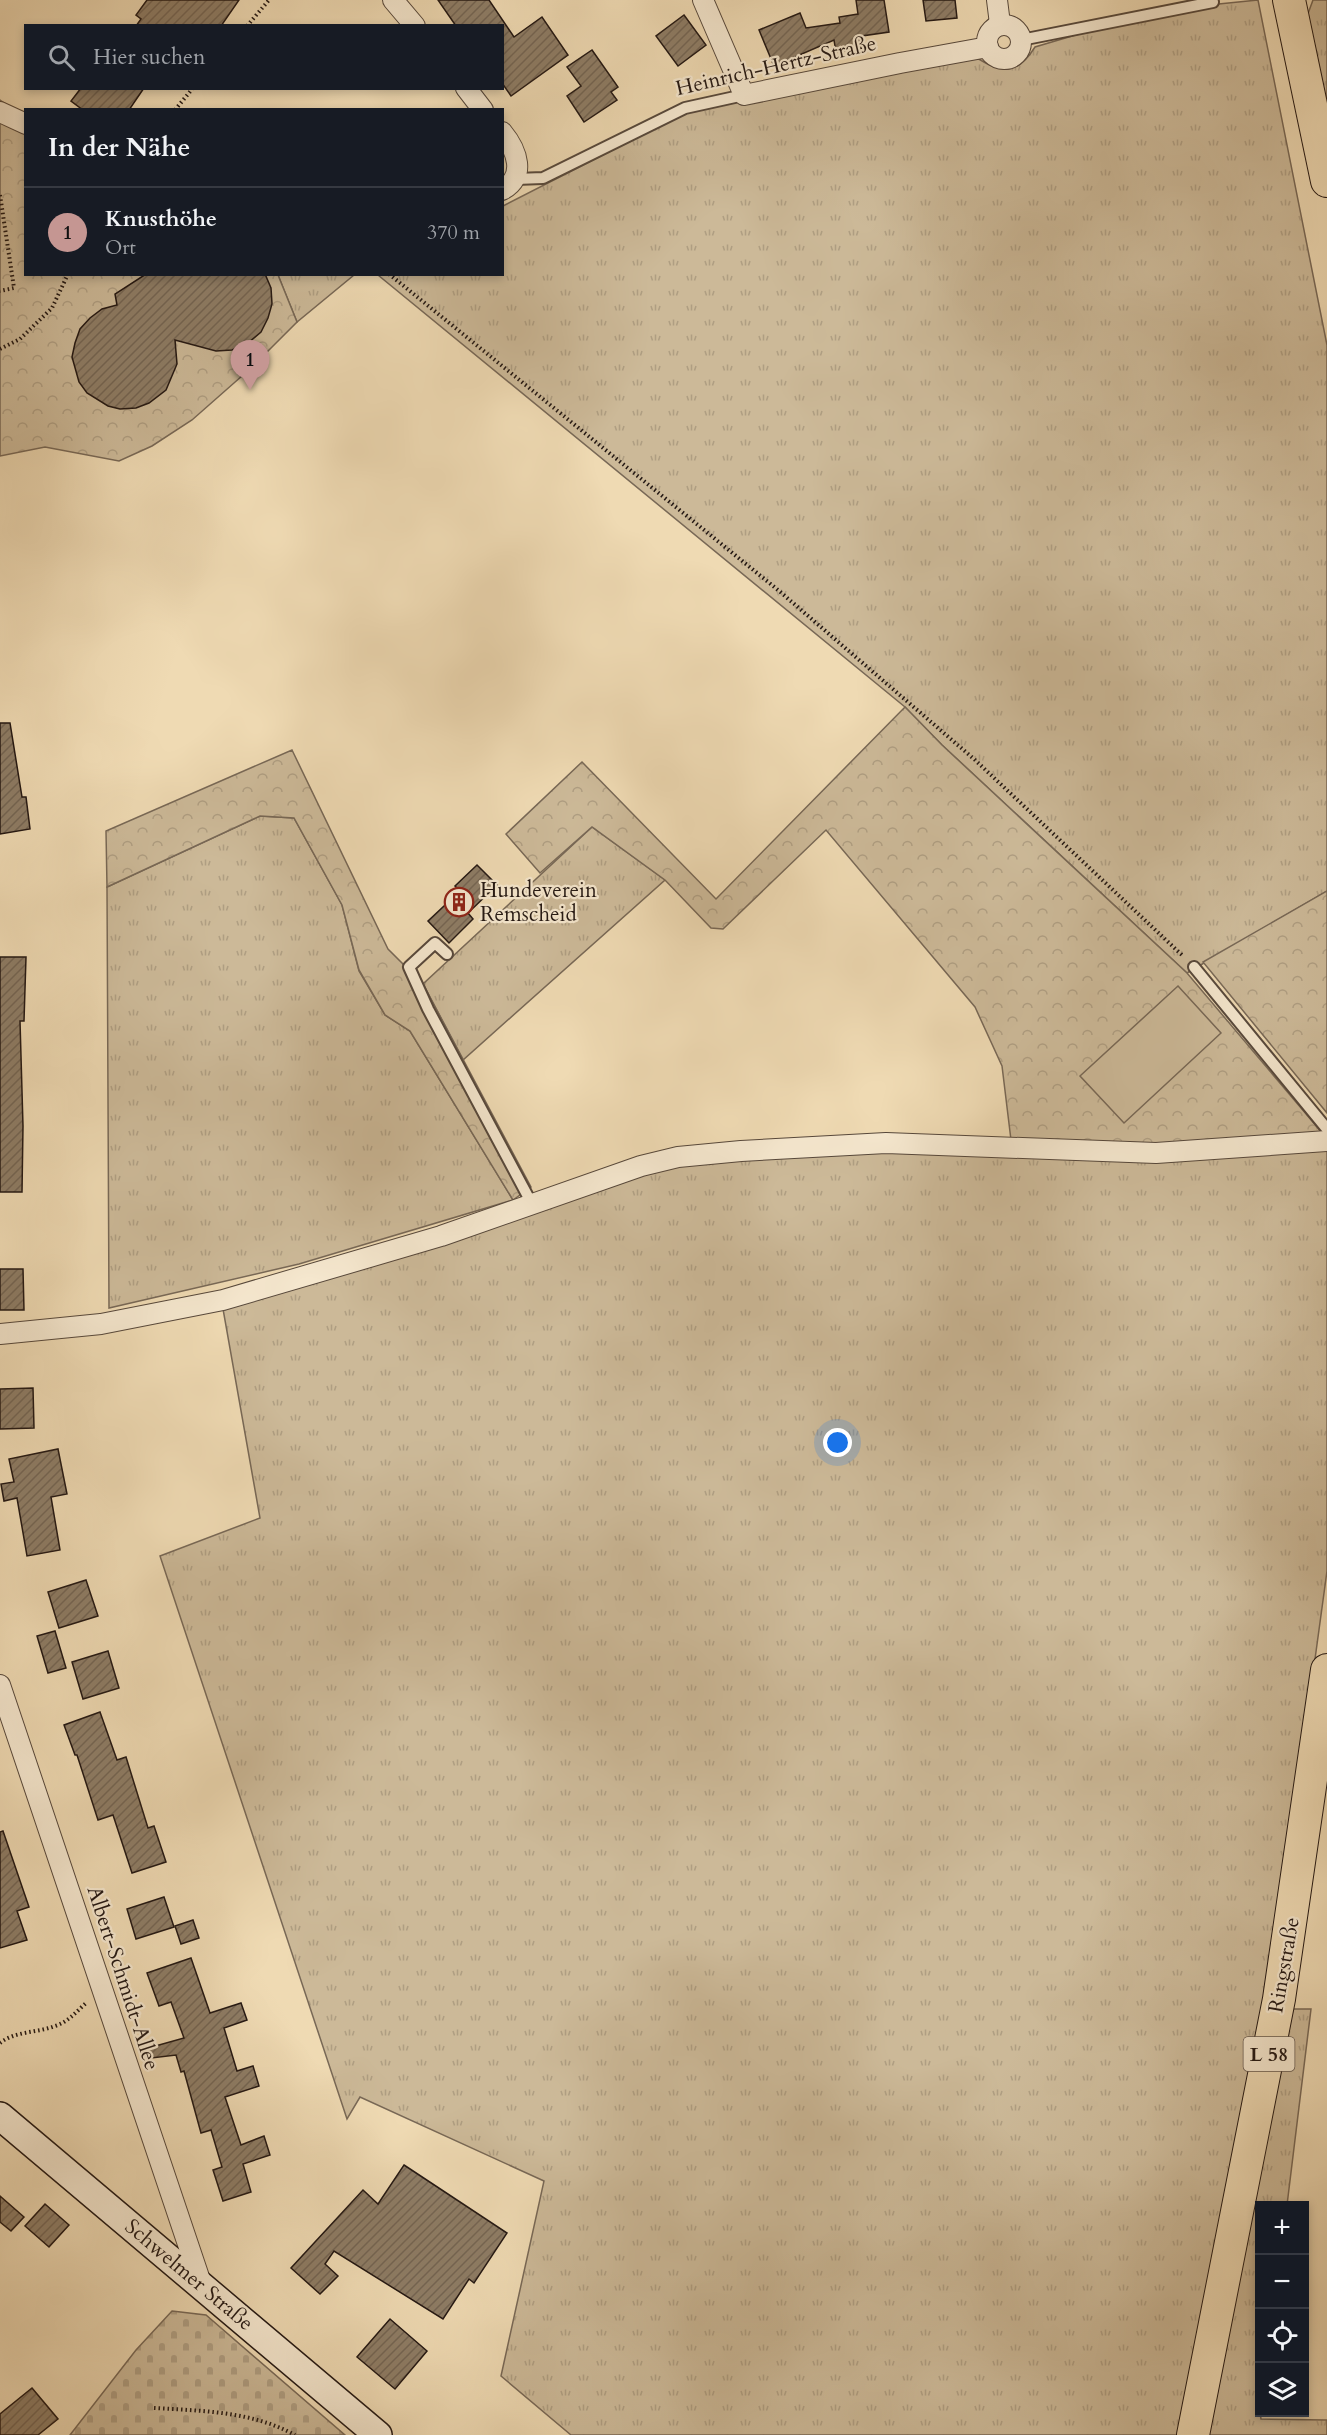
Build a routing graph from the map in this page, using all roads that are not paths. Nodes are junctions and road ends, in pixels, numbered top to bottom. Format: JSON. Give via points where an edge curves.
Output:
{"nodes":[{"id":1,"x":393,"y":0,"type":"edge"},
{"id":2,"x":703,"y":0,"type":"edge"},
{"id":3,"x":997,"y":0,"type":"edge"},
{"id":4,"x":1289,"y":0,"type":"edge"},
{"id":5,"x":1213,"y":2,"type":"dead end"},
{"id":6,"x":413,"y":24,"type":"edge"},
{"id":7,"x":1000,"y":24,"type":"junction"},
{"id":8,"x":1021,"y":40,"type":"junction"},
{"id":9,"x":988,"y":47,"type":"junction"},
{"id":10,"x":468,"y":90,"type":"edge"},
{"id":11,"x":744,"y":95,"type":"junction"},
{"id":12,"x":481,"y":108,"type":"edge"},
{"id":13,"x":0,"y":112,"type":"edge"},
{"id":14,"x":24,"y":123,"type":"edge"},
{"id":15,"x":504,"y":134,"type":"edge"},
{"id":16,"x":1327,"y":181,"type":"edge"},
{"id":17,"x":509,"y":184,"type":"edge"},
{"id":18,"x":447,"y":954,"type":"dead end"},
{"id":19,"x":1194,"y":967,"type":"road end"},
{"id":20,"x":1327,"y":1129,"type":"edge"},
{"id":21,"x":1327,"y":1141,"type":"edge"},
{"id":22,"x":532,"y":1204,"type":"junction"},
{"id":23,"x":0,"y":1334,"type":"edge"},
{"id":24,"x":1327,"y":1670,"type":"edge"},
{"id":25,"x":0,"y":1685,"type":"edge"},
{"id":26,"x":0,"y":2116,"type":"edge"},
{"id":27,"x":202,"y":2286,"type":"junction"},
{"id":28,"x":378,"y":2435,"type":"edge"},
{"id":29,"x":1193,"y":2435,"type":"edge"}],
"edges":[{"from":1,"to":6,"type":"street"},
{"from":2,"to":11,"type":"street"},
{"from":3,"to":7,"type":"street"},
{"from":4,"to":16,"type":"main road"},
{"from":5,"to":8,"type":"lane"},
{"from":7,"to":8,"type":"street","via":[[1012,26]]},
{"from":7,"to":9,"type":"street","via":[[989,33]]},
{"from":8,"to":9,"type":"street","via":[[1019,49],[1006,59],[995,57]]},
{"from":9,"to":11,"type":"street","name":"Heinrich-Hertz-Straße"},
{"from":10,"to":12,"type":"street"},
{"from":11,"to":17,"type":"lane","name":"Heinrich-Hertz-Straße","via":[[685,108],[543,178]]},
{"from":13,"to":14,"type":"street"},
{"from":15,"to":17,"type":"street","name":"Heinrich-Hertz-Straße","via":[[516,156]]},
{"from":18,"to":22,"type":"lane","via":[[435,943],[409,967]]},
{"from":19,"to":20,"type":"lane"},
{"from":21,"to":22,"type":"street","via":[[1156,1153],[886,1143],[741,1151],[678,1157],[640,1166]]},
{"from":22,"to":23,"type":"street","via":[[441,1236],[223,1300],[101,1324]]},
{"from":24,"to":29,"type":"main road","name":"Ringstraße","number":"L 58","via":[[1279,1999]]},
{"from":25,"to":27,"type":"street","name":"Albert-Schmidt-Allee"},
{"from":26,"to":27,"type":"street","name":"Schwelmer Straße"},
{"from":27,"to":28,"type":"street","name":"Schwelmer Straße"}]}
